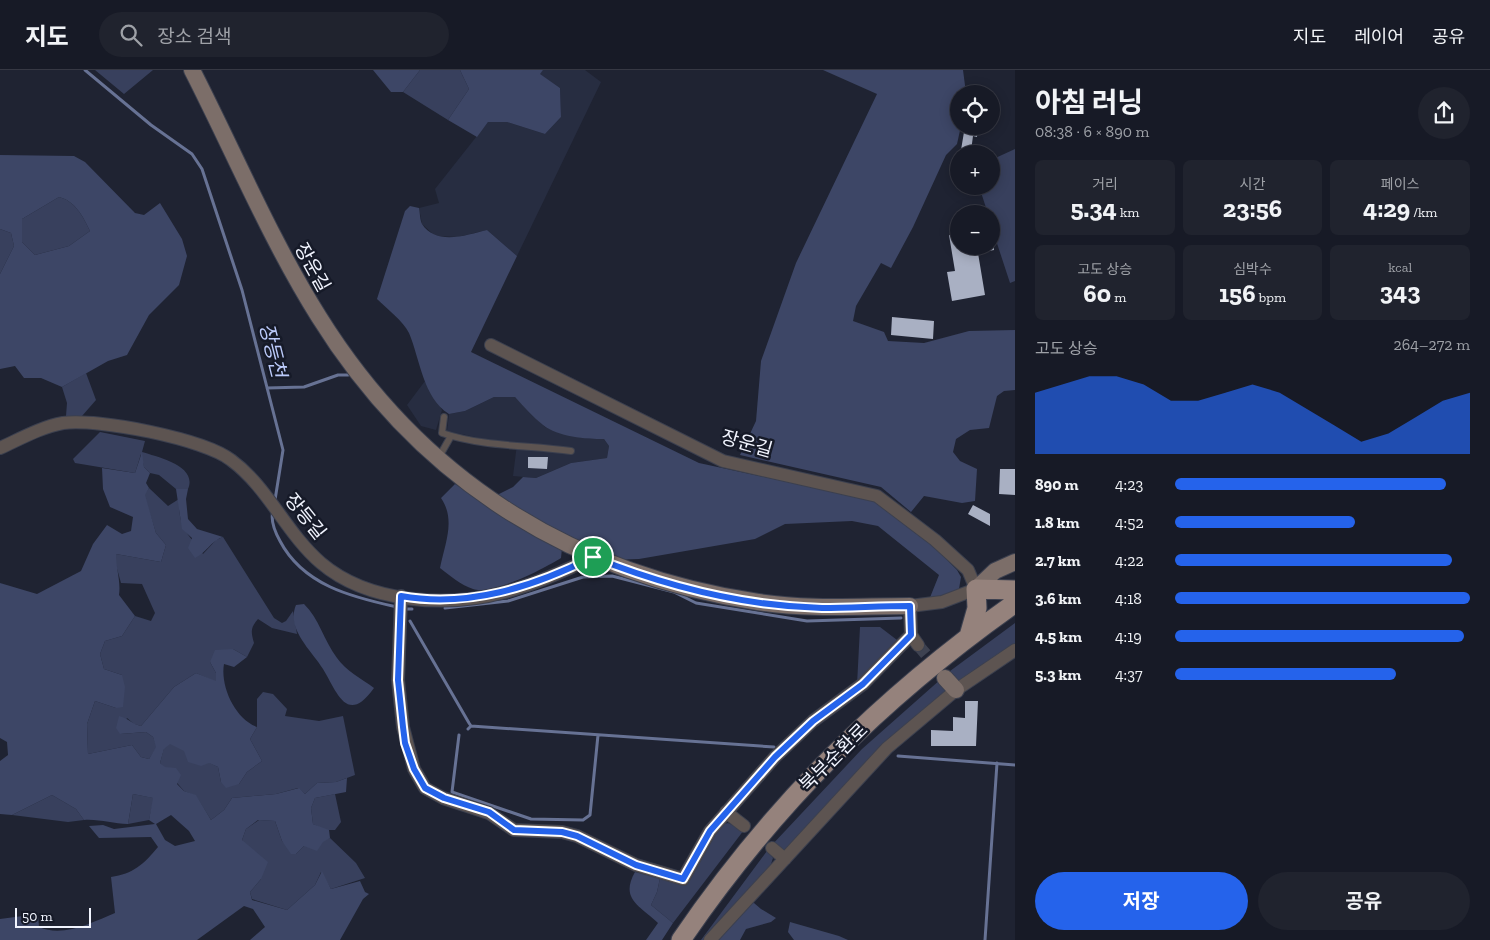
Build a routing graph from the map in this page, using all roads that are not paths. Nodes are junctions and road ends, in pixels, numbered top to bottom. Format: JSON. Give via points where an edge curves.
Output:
{"nodes":[{"id":1,"x":192,"y":70,"type":"edge"},
{"id":2,"x":491,"y":345,"type":"dead end"},
{"id":3,"x":444,"y":417,"type":"dead end"},
{"id":4,"x":451,"y":436,"type":"junction"},
{"id":5,"x":0,"y":448,"type":"edge"},
{"id":6,"x":571,"y":451,"type":"dead end"},
{"id":7,"x":438,"y":458,"type":"junction"},
{"id":8,"x":593,"y":557,"type":"junction"},
{"id":9,"x":1015,"y":562,"type":"edge"},
{"id":10,"x":976,"y":589,"type":"junction"},
{"id":11,"x":1015,"y":590,"type":"edge"},
{"id":12,"x":1015,"y":603,"type":"edge"},
{"id":13,"x":400,"y":604,"type":"junction"},
{"id":14,"x":910,"y":606,"type":"junction"},
{"id":15,"x":969,"y":636,"type":"junction"},
{"id":16,"x":1015,"y":650,"type":"edge"},
{"id":17,"x":726,"y":812,"type":"junction"},
{"id":18,"x":744,"y":826,"type":"dead end"},
{"id":19,"x":772,"y":848,"type":"dead end"},
{"id":20,"x":785,"y":858,"type":"junction"},
{"id":21,"x":681,"y":940,"type":"edge"},
{"id":22,"x":710,"y":940,"type":"edge"}],
"edges":[{"from":1,"to":7,"type":"street","name":"장운길","via":[[287,265],[320,319],[356,372],[401,424]]},
{"from":2,"to":10,"type":"street","name":"장운길","via":[[723,461],[877,496],[968,570]]},
{"from":3,"to":4,"type":"lane","via":[[442,433]]},
{"from":4,"to":6,"type":"lane","via":[[487,444]]},
{"from":4,"to":7,"type":"lane"},
{"from":5,"to":13,"type":"street","name":"장등길","via":[[60,424],[83,421],[112,424],[211,448],[232,461],[262,492],[320,562]]},
{"from":7,"to":8,"type":"street","name":"장운길","via":[[488,499]]},
{"from":8,"to":13,"type":"street","name":"장등길","via":[[505,593]]},
{"from":8,"to":14,"type":"street","name":"장운길","via":[[634,573],[702,592],[760,602],[823,608]]},
{"from":9,"to":10,"type":"street","name":"장운길","via":[[995,571]]},
{"from":10,"to":11,"type":"main road"},
{"from":10,"to":14,"type":"street","name":"장운길","via":[[942,602]]},
{"from":10,"to":15,"type":"main road","via":[[977,608]]},
{"from":12,"to":15,"type":"main road","name":"북부순환로"},
{"from":13,"to":17,"type":"street","via":[[398,680],[405,743],[425,788],[444,798],[489,812],[514,830],[562,832],[577,836],[636,865],[683,879],[710,831]]},
{"from":14,"to":17,"type":"street","via":[[914,640],[813,721],[775,757]]},
{"from":15,"to":21,"type":"main road","name":"북부순환로","via":[[890,701],[822,766],[761,832]]},
{"from":16,"to":20,"type":"street","via":[[950,684]]},
{"from":17,"to":18,"type":"street"},
{"from":19,"to":20,"type":"street"},
{"from":20,"to":22,"type":"street"}]}
